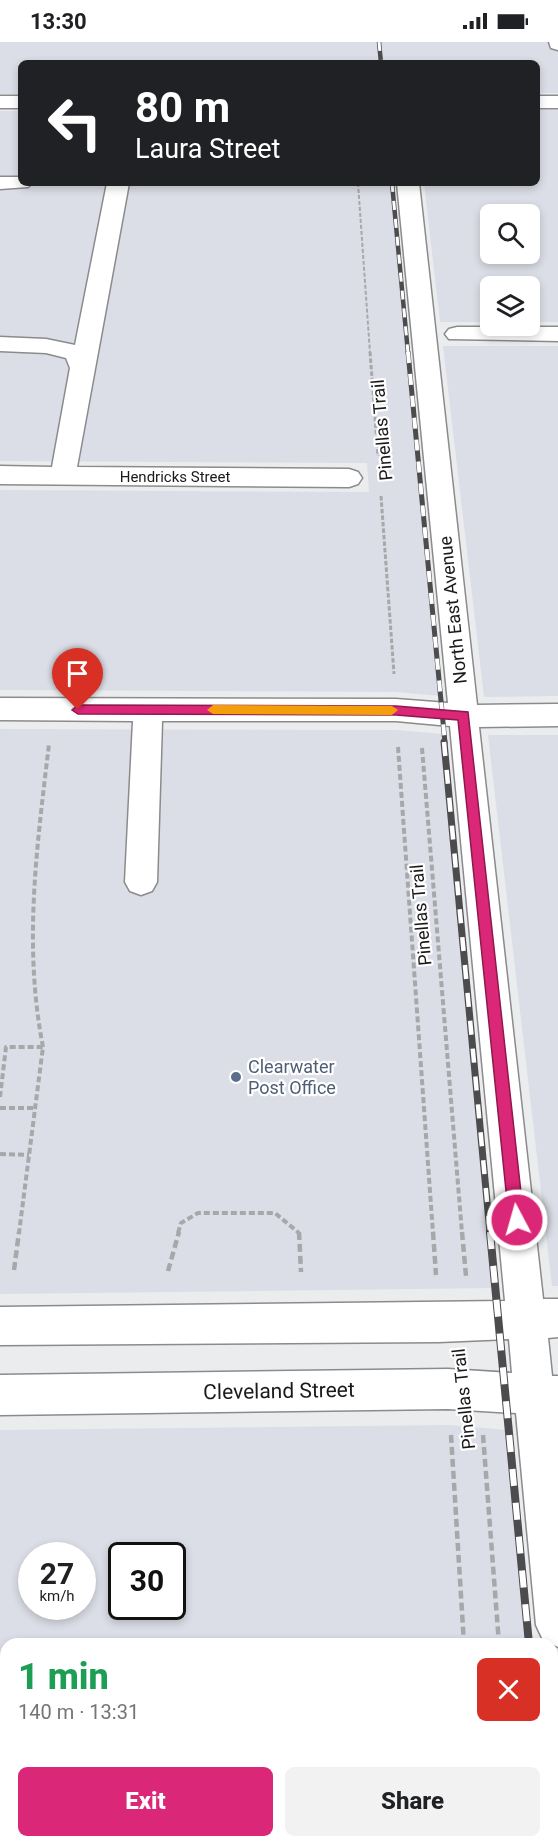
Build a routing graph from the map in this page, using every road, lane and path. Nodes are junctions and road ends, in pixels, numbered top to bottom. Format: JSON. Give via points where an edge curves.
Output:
{"nodes":[{"id":1,"x":0,"y":102,"type":"edge"},
{"id":2,"x":18,"y":102,"type":"edge"},
{"id":3,"x":540,"y":102,"type":"edge"},
{"id":4,"x":558,"y":102,"type":"edge"},
{"id":5,"x":0,"y":183,"type":"edge"},
{"id":6,"x":18,"y":183,"type":"edge"},
{"id":7,"x":116,"y":186,"type":"edge"},
{"id":8,"x":408,"y":186,"type":"edge"},
{"id":9,"x":457,"y":334,"type":"dead end"},
{"id":10,"x":558,"y":334,"type":"edge"},
{"id":11,"x":0,"y":344,"type":"edge"},
{"id":12,"x":82,"y":368,"type":"junction"},
{"id":13,"x":0,"y":475,"type":"edge"},
{"id":14,"x":63,"y":476,"type":"junction"},
{"id":15,"x":349,"y":478,"type":"dead end"},
{"id":16,"x":0,"y":709,"type":"edge"},
{"id":17,"x":148,"y":710,"type":"junction"},
{"id":18,"x":419,"y":712,"type":"junction"},
{"id":19,"x":558,"y":715,"type":"edge"},
{"id":20,"x":464,"y":716,"type":"junction"},
{"id":21,"x":50,"y":741,"type":"dead end"},
{"id":22,"x":141,"y":882,"type":"dead end"},
{"id":23,"x":44,"y":1047,"type":"junction"},
{"id":24,"x":0,"y":1097,"type":"edge"},
{"id":25,"x":0,"y":1108,"type":"edge"},
{"id":26,"x":36,"y":1108,"type":"junction"},
{"id":27,"x":0,"y":1154,"type":"edge"},
{"id":28,"x":29,"y":1155,"type":"junction"},
{"id":29,"x":14,"y":1270,"type":"dead end"},
{"id":30,"x":168,"y":1271,"type":"dead end"},
{"id":31,"x":301,"y":1272,"type":"dead end"},
{"id":32,"x":542,"y":1318,"type":"edge"},
{"id":33,"x":471,"y":1322,"type":"junction"},
{"id":34,"x":0,"y":1326,"type":"edge"},
{"id":35,"x":480,"y":1391,"type":"junction"},
{"id":36,"x":0,"y":1395,"type":"edge"},
{"id":37,"x":546,"y":1395,"type":"edge"},
{"id":38,"x":452,"y":1449,"type":"dead end"},
{"id":39,"x":558,"y":1625,"type":"edge"},
{"id":40,"x":464,"y":1638,"type":"edge"},
{"id":41,"x":499,"y":1638,"type":"edge"}],
"edges":[{"from":1,"to":2,"type":"street"},
{"from":3,"to":4,"type":"street"},
{"from":5,"to":6,"type":"street"},
{"from":7,"to":12,"type":"street"},
{"from":8,"to":20,"type":"street","name":"North East Avenue"},
{"from":9,"to":10,"type":"street"},
{"from":11,"to":12,"type":"street","via":[[45,346],[76,353]]},
{"from":12,"to":14,"type":"street"},
{"from":13,"to":14,"type":"street","name":"Hendricks Street"},
{"from":14,"to":15,"type":"street","name":"Hendricks Street"},
{"from":16,"to":17,"type":"street"},
{"from":17,"to":18,"type":"street"},
{"from":17,"to":22,"type":"street"},
{"from":18,"to":20,"type":"street"},
{"from":18,"to":33,"type":"path","name":"Pinellas Trail"},
{"from":19,"to":20,"type":"street"},
{"from":20,"to":32,"type":"street","name":"North East Avenue"},
{"from":21,"to":23,"type":"path","via":[[31,902],[36,1019]]},
{"from":23,"to":24,"type":"path","via":[[6,1047]]},
{"from":23,"to":26,"type":"path"},
{"from":25,"to":26,"type":"path"},
{"from":26,"to":28,"type":"path"},
{"from":27,"to":28,"type":"path"},
{"from":28,"to":29,"type":"path"},
{"from":30,"to":31,"type":"path","via":[[181,1223],[198,1213],[275,1213],[299,1231]]},
{"from":32,"to":33,"type":"street"},
{"from":32,"to":37,"type":"street","name":"North East Avenue"},
{"from":33,"to":34,"type":"street"},
{"from":35,"to":36,"type":"street","name":"Cleveland Street"},
{"from":35,"to":37,"type":"street","name":"Cleveland Street"},
{"from":35,"to":41,"type":"path","name":"Pinellas Trail"},
{"from":37,"to":39,"type":"street","name":"North East Avenue"},
{"from":38,"to":40,"type":"path","name":"Pinellas Trail"}]}
